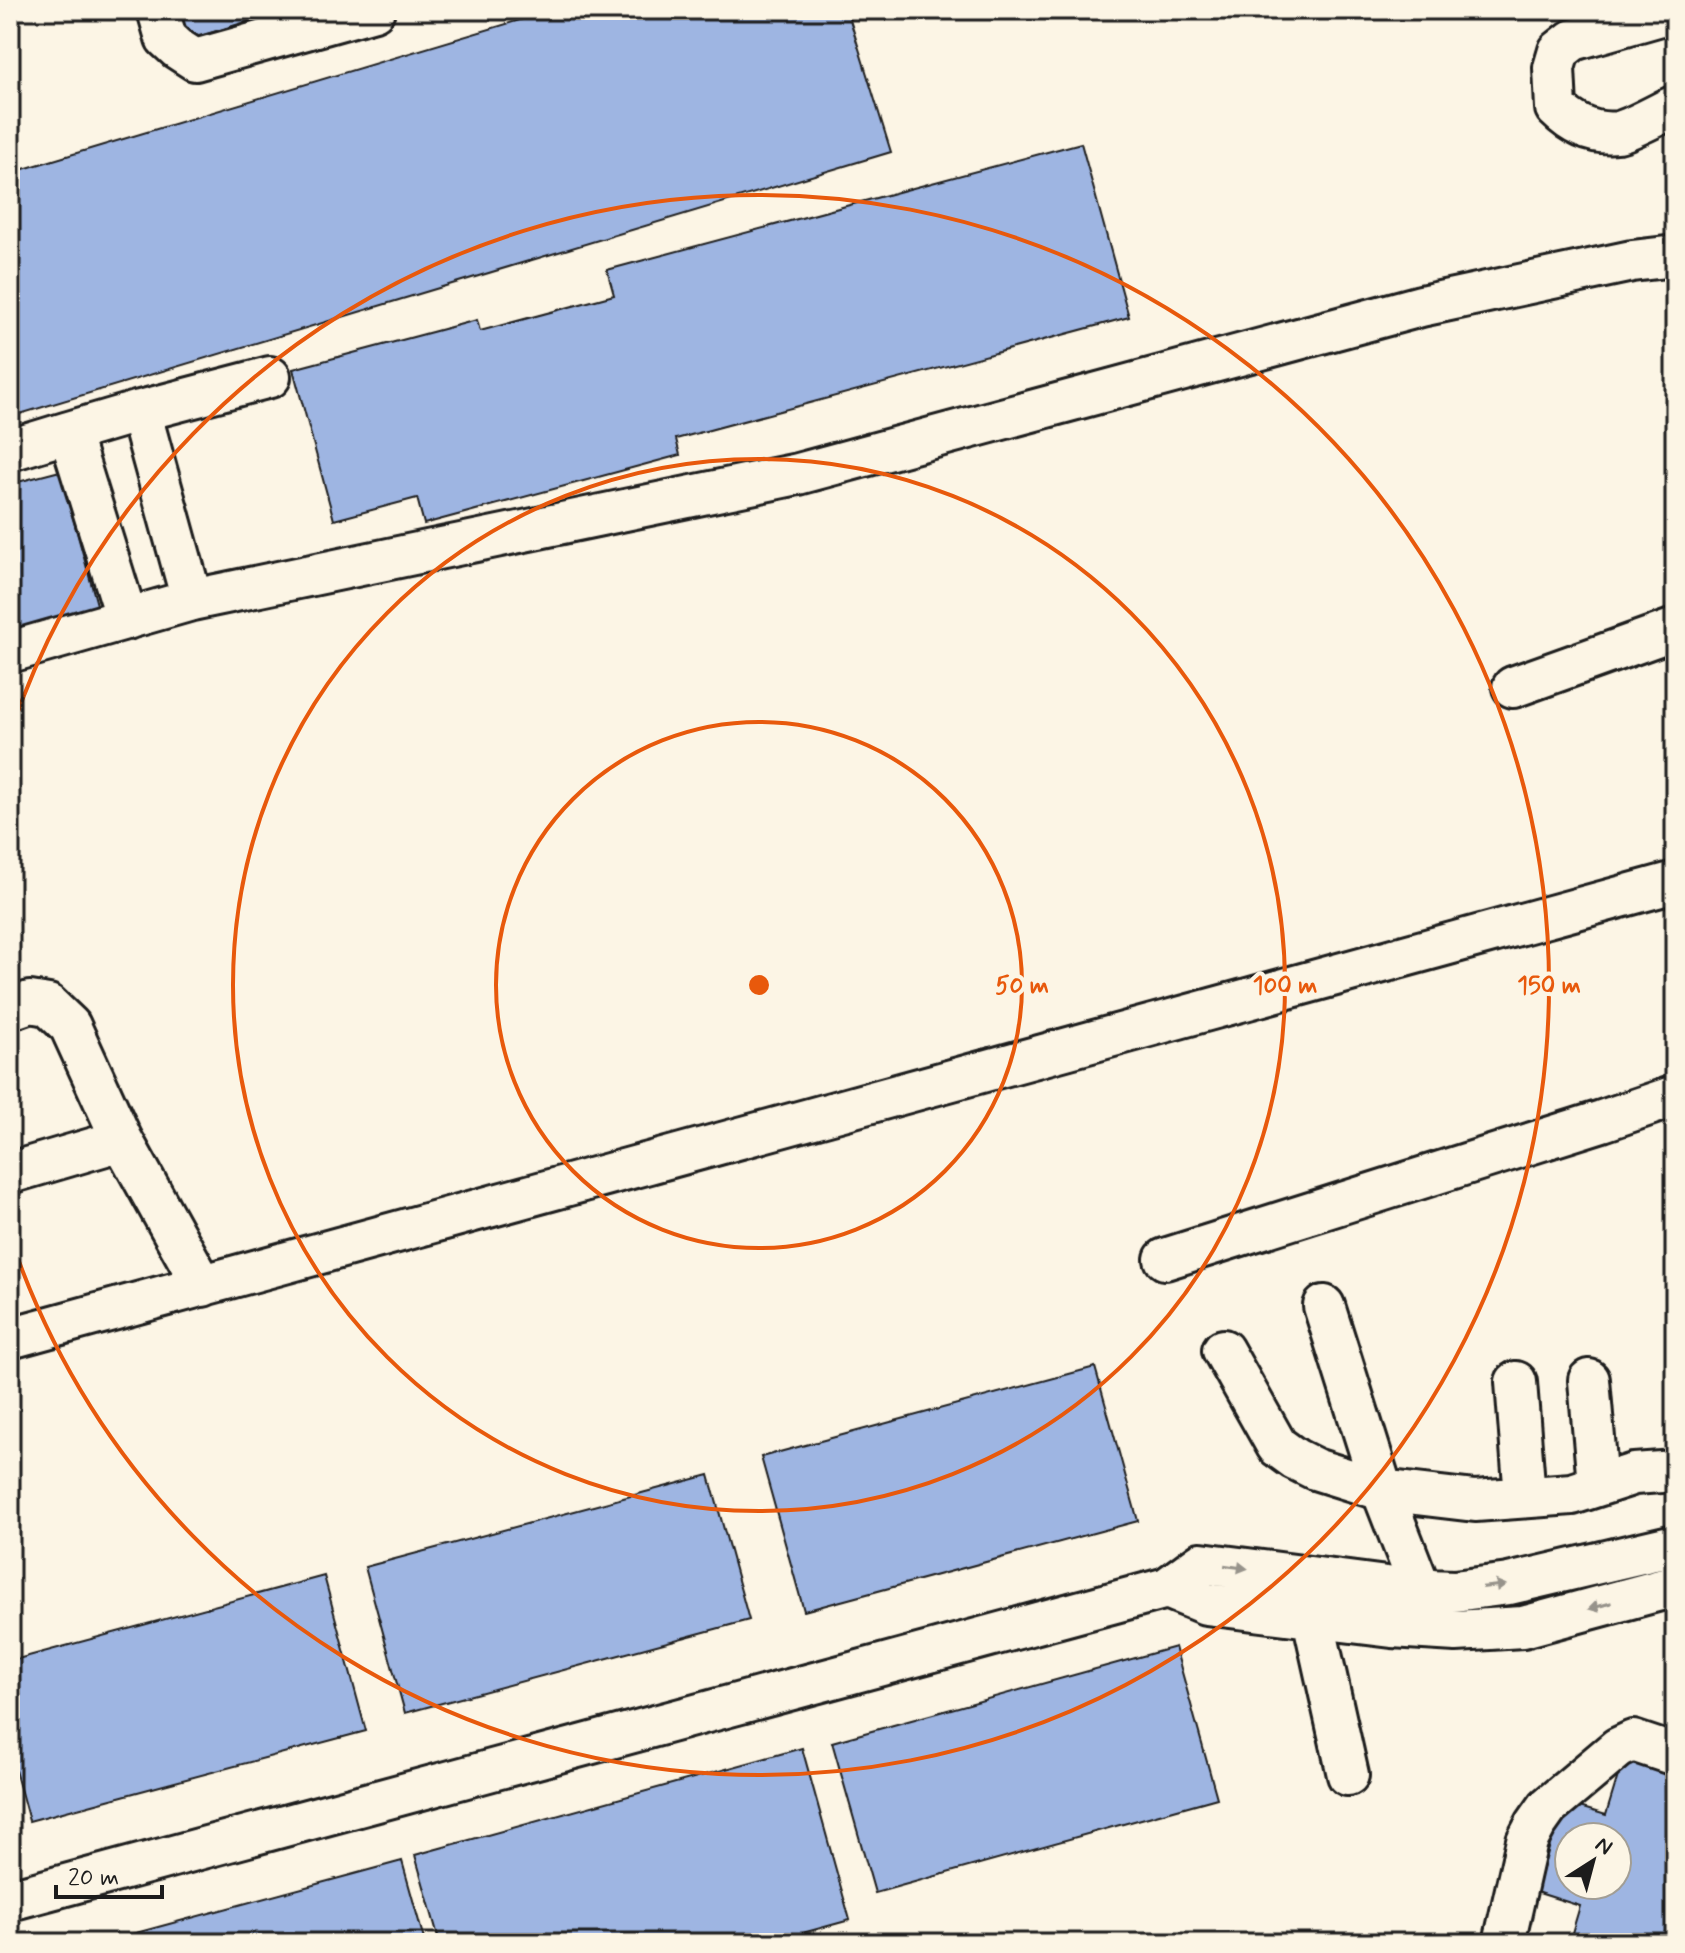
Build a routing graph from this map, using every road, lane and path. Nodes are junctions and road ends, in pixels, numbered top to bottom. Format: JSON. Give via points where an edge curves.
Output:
{"nodes":[{"id":1,"x":158,"y":10,"type":"edge"},
{"id":2,"x":374,"y":10,"type":"edge"},
{"id":3,"x":1675,"y":11,"type":"edge"},
{"id":4,"x":1675,"y":106,"type":"edge"},
{"id":5,"x":1675,"y":256,"type":"edge"},
{"id":6,"x":270,"y":377,"type":"dead end"},
{"id":7,"x":140,"y":411,"type":"junction"},
{"id":8,"x":69,"y":432,"type":"junction"},
{"id":9,"x":10,"y":450,"type":"edge"},
{"id":10,"x":192,"y":600,"type":"junction"},
{"id":11,"x":127,"y":619,"type":"junction"},
{"id":12,"x":1675,"y":629,"type":"edge"},
{"id":13,"x":10,"y":652,"type":"edge"},
{"id":14,"x":1513,"y":687,"type":"dead end"},
{"id":15,"x":1675,"y":882,"type":"edge"},
{"id":16,"x":10,"y":1009,"type":"edge"},
{"id":17,"x":1675,"y":1096,"type":"edge"},
{"id":18,"x":122,"y":1140,"type":"junction"},
{"id":19,"x":10,"y":1173,"type":"edge"},
{"id":20,"x":1165,"y":1259,"type":"dead end"},
{"id":21,"x":203,"y":1286,"type":"junction"},
{"id":22,"x":1324,"y":1306,"type":"dead end"},
{"id":23,"x":10,"y":1338,"type":"edge"},
{"id":24,"x":1223,"y":1350,"type":"dead end"},
{"id":25,"x":1589,"y":1380,"type":"dead end"},
{"id":26,"x":1516,"y":1382,"type":"dead end"},
{"id":27,"x":1675,"y":1471,"type":"edge"},
{"id":28,"x":1598,"y":1485,"type":"junction"},
{"id":29,"x":1382,"y":1490,"type":"junction"},
{"id":30,"x":1525,"y":1497,"type":"junction"},
{"id":31,"x":1675,"y":1545,"type":"edge"},
{"id":32,"x":1675,"y":1586,"type":"edge"},
{"id":33,"x":1167,"y":1588,"type":"junction"},
{"id":34,"x":1421,"y":1590,"type":"junction"},
{"id":35,"x":1313,"y":1618,"type":"junction"},
{"id":36,"x":1675,"y":1755,"type":"edge"},
{"id":37,"x":1348,"y":1775,"type":"dead end"},
{"id":38,"x":10,"y":1900,"type":"edge"},
{"id":39,"x":1504,"y":1943,"type":"edge"}],
"edges":[{"from":1,"to":2,"type":"street","via":[[166,38],[195,60]]},
{"from":3,"to":4,"type":"street","via":[[1573,40],[1559,51],[1554,68],[1556,108],[1587,130],[1620,132]]},
{"from":5,"to":10,"type":"street","via":[[1421,306],[798,474]]},
{"from":6,"to":7,"type":"street"},
{"from":7,"to":8,"type":"street"},
{"from":7,"to":10,"type":"street"},
{"from":8,"to":9,"type":"street"},
{"from":8,"to":11,"type":"street"},
{"from":10,"to":11,"type":"street"},
{"from":11,"to":13,"type":"street"},
{"from":12,"to":14,"type":"street"},
{"from":15,"to":21,"type":"street"},
{"from":16,"to":18,"type":"street","via":[[30,1002],[48,1005],[70,1026]]},
{"from":17,"to":20,"type":"street"},
{"from":18,"to":19,"type":"street"},
{"from":18,"to":21,"type":"street"},
{"from":21,"to":23,"type":"street"},
{"from":22,"to":29,"type":"street"},
{"from":24,"to":29,"type":"street","via":[[1277,1446],[1315,1469]]},
{"from":25,"to":28,"type":"street"},
{"from":26,"to":30,"type":"street"},
{"from":27,"to":28,"type":"street","via":[[1634,1474]]},
{"from":28,"to":30,"type":"street","via":[[1572,1494]]},
{"from":29,"to":30,"type":"street","via":[[1475,1501]]},
{"from":29,"to":34,"type":"street"},
{"from":34,"to":31,"type":"street","one_way":true,"via":[[1509,1584]]},
{"from":32,"to":35,"type":"street","one_way":true,"via":[[1523,1627],[1443,1631]]},
{"from":33,"to":34,"type":"street","one_way":true,"via":[[1201,1563]]},
{"from":33,"to":35,"type":"street","via":[[1206,1604]]},
{"from":33,"to":38,"type":"street"},
{"from":35,"to":37,"type":"street"},
{"from":36,"to":39,"type":"street","via":[[1633,1741],[1548,1807],[1527,1841]]}]}
